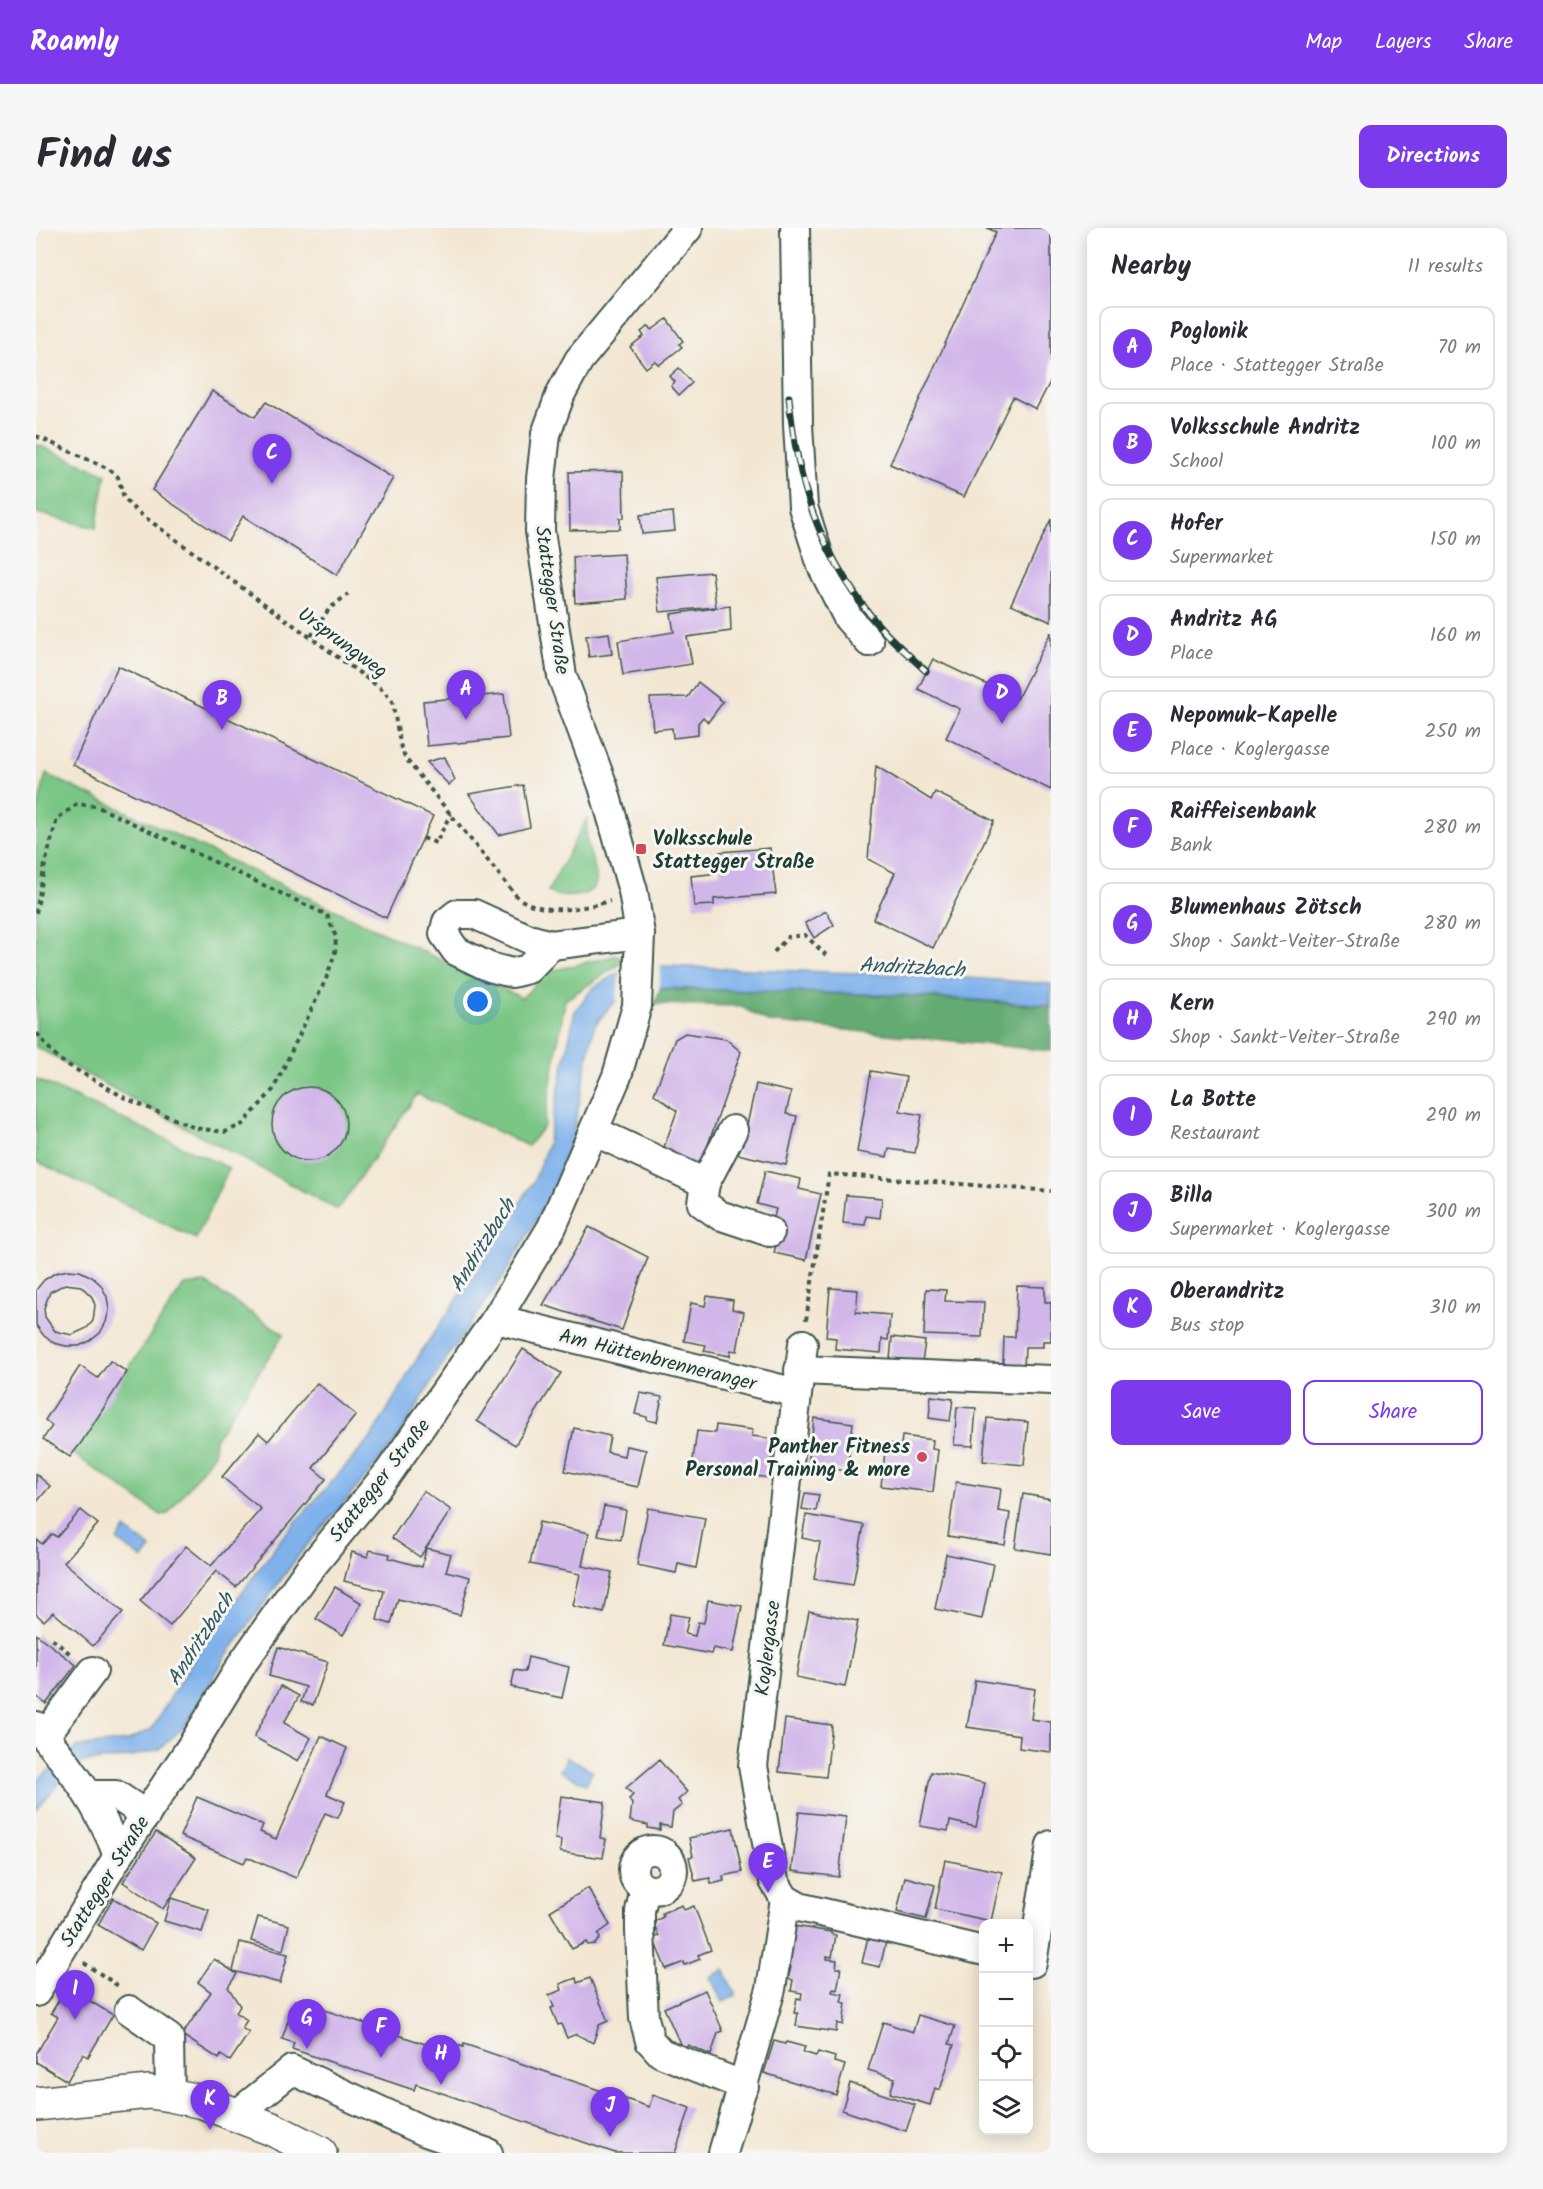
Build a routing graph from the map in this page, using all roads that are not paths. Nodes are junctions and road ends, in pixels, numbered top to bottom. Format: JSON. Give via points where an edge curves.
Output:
{"nodes":[{"id":1,"x":688,"y":228,"type":"edge"},
{"id":2,"x":795,"y":228,"type":"edge"},
{"id":3,"x":869,"y":642,"type":"dead end"},
{"id":4,"x":640,"y":934,"type":"junction"},
{"id":5,"x":551,"y":945,"type":"dead end"},
{"id":6,"x":733,"y":1130,"type":"dead end"},
{"id":7,"x":594,"y":1131,"type":"junction"},
{"id":8,"x":705,"y":1183,"type":"junction"},
{"id":9,"x":770,"y":1232,"type":"dead end"},
{"id":10,"x":496,"y":1319,"type":"junction"},
{"id":11,"x":800,"y":1369,"type":"junction"},
{"id":12,"x":1051,"y":1380,"type":"edge"},
{"id":13,"x":93,"y":1671,"type":"dead end"},
{"id":14,"x":45,"y":1737,"type":"edge"},
{"id":15,"x":82,"y":1786,"type":"junction"},
{"id":16,"x":146,"y":1815,"type":"junction"},
{"id":17,"x":1051,"y":1845,"type":"edge"},
{"id":18,"x":118,"y":1856,"type":"junction"},
{"id":19,"x":645,"y":1889,"type":"dead end"},
{"id":20,"x":785,"y":1899,"type":"junction"},
{"id":21,"x":979,"y":1950,"type":"edge"},
{"id":22,"x":1037,"y":1964,"type":"edge"},
{"id":23,"x":36,"y":1992,"type":"edge"},
{"id":24,"x":129,"y":2010,"type":"dead end"},
{"id":25,"x":744,"y":2086,"type":"junction"},
{"id":26,"x":170,"y":2095,"type":"junction"},
{"id":27,"x":36,"y":2104,"type":"edge"},
{"id":28,"x":236,"y":2115,"type":"junction"},
{"id":29,"x":422,"y":2142,"type":"edge"},
{"id":30,"x":320,"y":2153,"type":"edge"},
{"id":31,"x":488,"y":2153,"type":"edge"},
{"id":32,"x":723,"y":2153,"type":"edge"}],
"edges":[{"from":1,"to":4,"type":"street","name":"Stattegger Straße","via":[[579,360],[546,434],[541,479],[540,531],[562,676],[603,786],[633,891]]},
{"from":2,"to":3,"type":"street","via":[[803,507],[822,566],[848,618]]},
{"from":4,"to":5,"type":"street"},
{"from":4,"to":7,"type":"street","name":"Stattegger Straße","via":[[637,1006],[618,1076]]},
{"from":6,"to":8,"type":"street"},
{"from":7,"to":8,"type":"street"},
{"from":7,"to":10,"type":"street","name":"Stattegger Straße","via":[[552,1227]]},
{"from":8,"to":9,"type":"street","via":[[702,1203],[719,1215]]},
{"from":10,"to":11,"type":"street","name":"Am Hüttenbrenneranger"},
{"from":10,"to":16,"type":"street","name":"Stattegger Straße","via":[[389,1472],[300,1581]]},
{"from":11,"to":12,"type":"street","name":"Am Hüttenbrenneranger"},
{"from":11,"to":20,"type":"street","name":"Koglergasse","via":[[753,1766],[774,1881]]},
{"from":13,"to":14,"type":"street"},
{"from":14,"to":15,"type":"street"},
{"from":15,"to":16,"type":"street","via":[[116,1794]]},
{"from":15,"to":18,"type":"street"},
{"from":16,"to":18,"type":"street","name":"Stattegger Straße"},
{"from":17,"to":22,"type":"street"},
{"from":18,"to":23,"type":"street","name":"Stattegger Straße"},
{"from":19,"to":25,"type":"street","via":[[640,1931],[644,2018],[650,2042],[661,2053]]},
{"from":20,"to":21,"type":"street","via":[[799,1907]]},
{"from":20,"to":25,"type":"street","via":[[771,1989]]},
{"from":24,"to":26,"type":"street","via":[[169,2038]]},
{"from":25,"to":32,"type":"street"},
{"from":26,"to":27,"type":"main road","via":[[149,2092]]},
{"from":26,"to":28,"type":"main road"},
{"from":28,"to":29,"type":"street","via":[[292,2070]]},
{"from":28,"to":30,"type":"main road"},
{"from":29,"to":31,"type":"street"}]}
